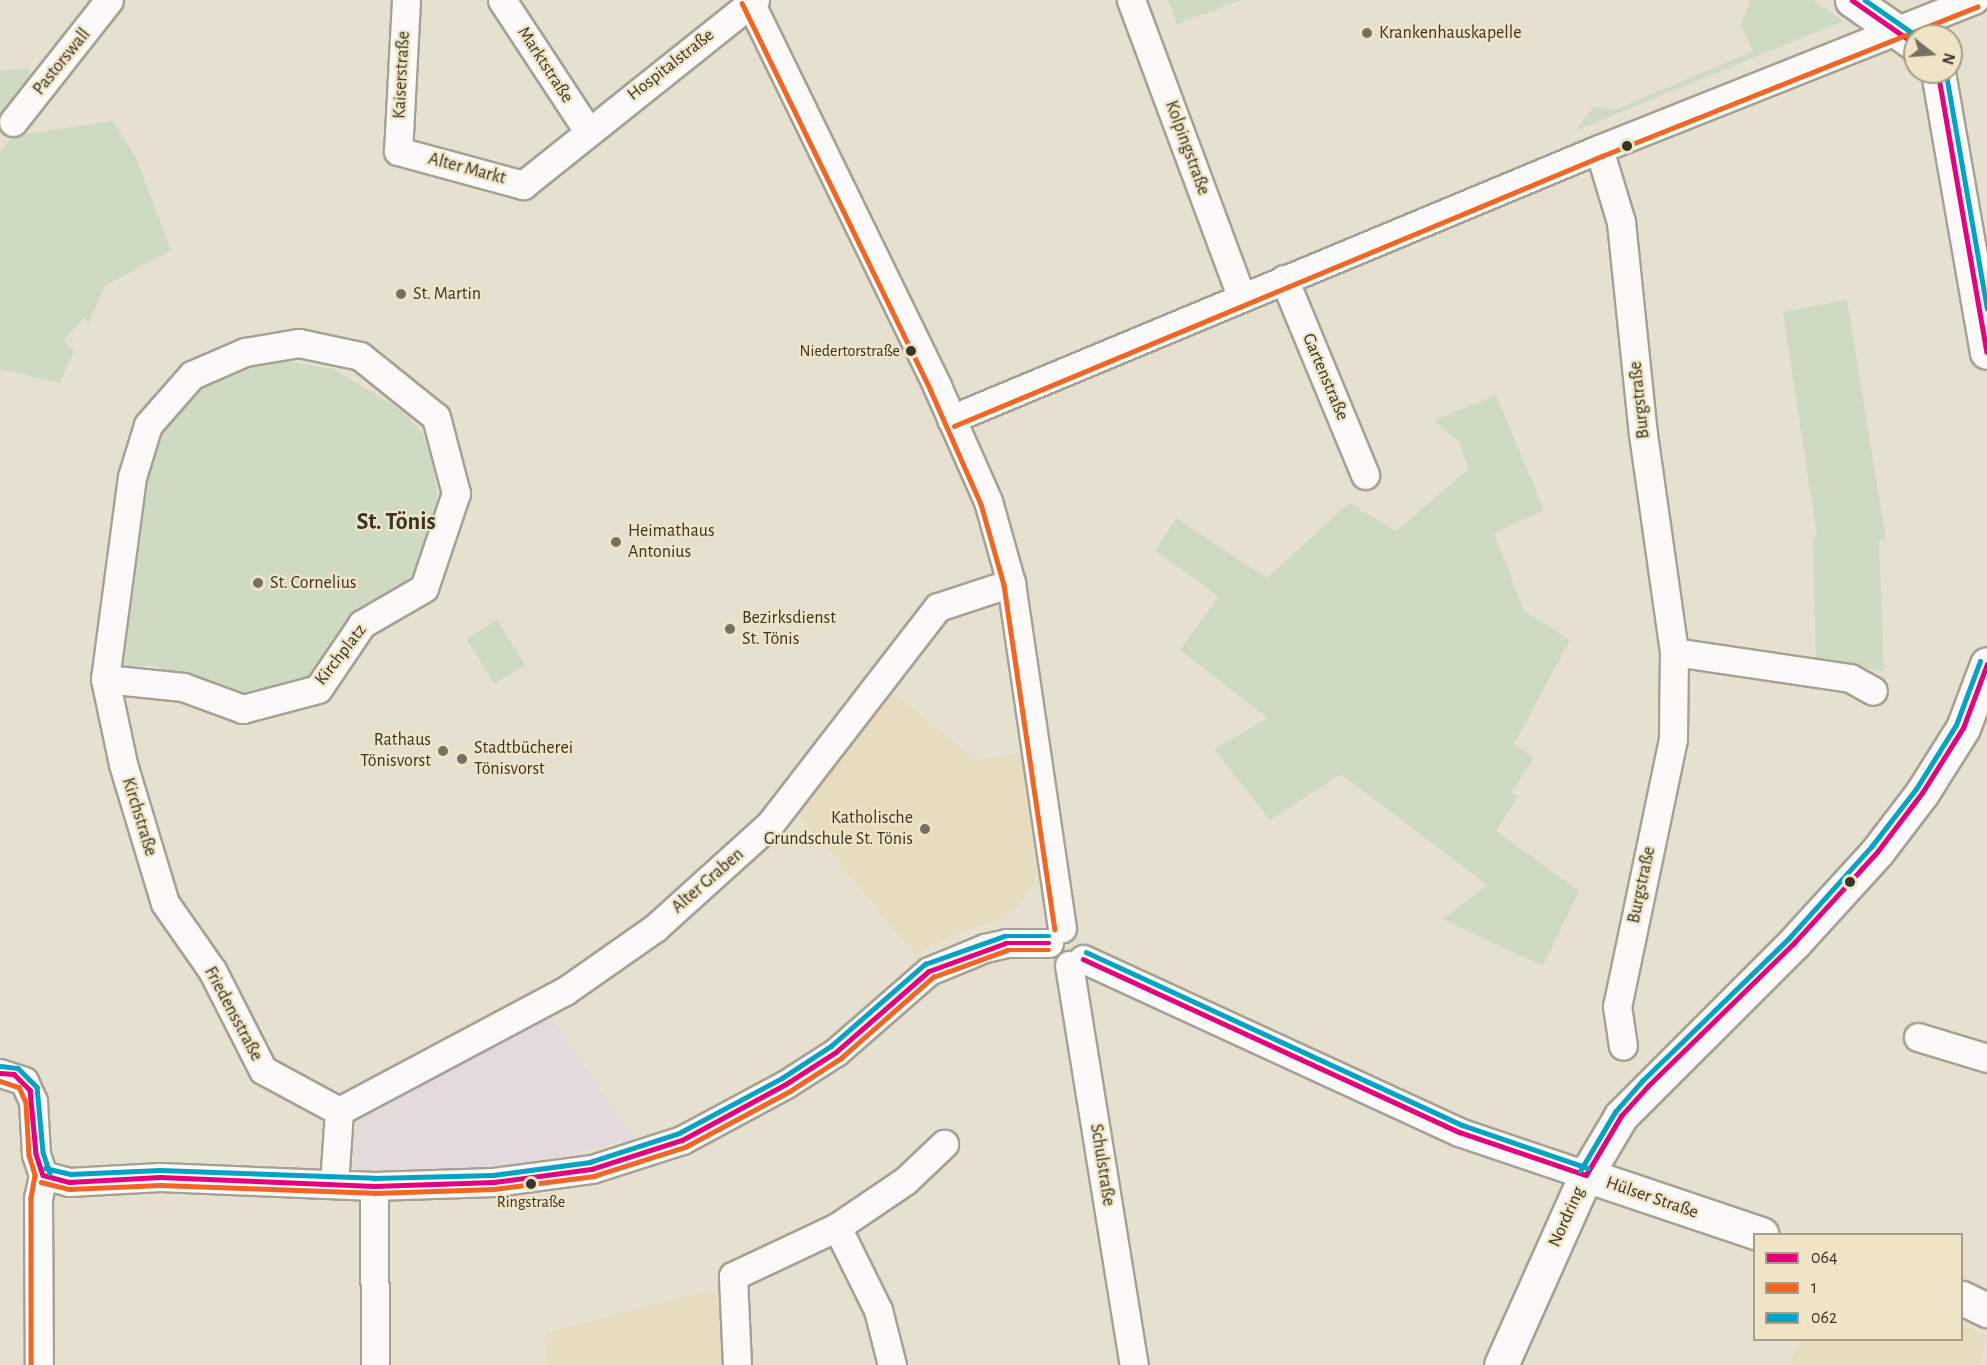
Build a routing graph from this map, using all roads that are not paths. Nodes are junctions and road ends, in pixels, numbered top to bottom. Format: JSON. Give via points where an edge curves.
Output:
{"nodes":[{"id":1,"x":109,"y":0,"type":"edge"},
{"id":2,"x":406,"y":0,"type":"edge"},
{"id":3,"x":502,"y":0,"type":"edge"},
{"id":4,"x":1131,"y":0,"type":"edge"},
{"id":5,"x":1852,"y":0,"type":"edge"},
{"id":6,"x":1974,"y":0,"type":"edge"},
{"id":7,"x":752,"y":1,"type":"edge"},
{"id":8,"x":1931,"y":24,"type":"edge"},
{"id":9,"x":1903,"y":34,"type":"edge"},
{"id":10,"x":1903,"y":38,"type":"edge"},
{"id":11,"x":1940,"y":84,"type":"edge"},
{"id":12,"x":13,"y":122,"type":"dead end"},
{"id":13,"x":588,"y":131,"type":"junction"},
{"id":14,"x":1599,"y":149,"type":"junction"},
{"id":15,"x":398,"y":151,"type":"joint"},
{"id":16,"x":1284,"y":279,"type":"junction"},
{"id":17,"x":1241,"y":296,"type":"junction"},
{"id":18,"x":1987,"y":352,"type":"edge"},
{"id":19,"x":951,"y":419,"type":"junction"},
{"id":20,"x":1365,"y":475,"type":"dead end"},
{"id":21,"x":1011,"y":583,"type":"junction"},
{"id":22,"x":1674,"y":652,"type":"junction"},
{"id":23,"x":1987,"y":664,"type":"edge"},
{"id":24,"x":105,"y":680,"type":"junction"},
{"id":25,"x":1873,"y":691,"type":"dead end"},
{"id":26,"x":1055,"y":936,"type":"junction"},
{"id":27,"x":193,"y":946,"type":"joint"},
{"id":28,"x":1076,"y":962,"type":"junction"},
{"id":29,"x":1918,"y":1038,"type":"dead end"},
{"id":30,"x":1623,"y":1046,"type":"dead end"},
{"id":31,"x":1987,"y":1058,"type":"edge"},
{"id":32,"x":3,"y":1073,"type":"edge"},
{"id":33,"x":339,"y":1111,"type":"junction"},
{"id":34,"x":944,"y":1144,"type":"dead end"},
{"id":35,"x":43,"y":1175,"type":"junction"},
{"id":36,"x":1586,"y":1175,"type":"junction"},
{"id":37,"x":334,"y":1184,"type":"junction"},
{"id":38,"x":374,"y":1186,"type":"junction"},
{"id":39,"x":837,"y":1227,"type":"junction"},
{"id":40,"x":1758,"y":1233,"type":"edge"},
{"id":41,"x":1963,"y":1298,"type":"edge"},
{"id":42,"x":1987,"y":1310,"type":"edge"},
{"id":43,"x":1963,"y":1320,"type":"edge"},
{"id":44,"x":1987,"y":1321,"type":"edge"},
{"id":45,"x":39,"y":1365,"type":"edge"},
{"id":46,"x":375,"y":1365,"type":"edge"},
{"id":47,"x":737,"y":1365,"type":"edge"},
{"id":48,"x":892,"y":1365,"type":"edge"},
{"id":49,"x":1134,"y":1365,"type":"edge"},
{"id":50,"x":1501,"y":1365,"type":"edge"}],
"edges":[{"from":1,"to":12,"type":"street","name":"Pastorswall"},
{"from":2,"to":15,"type":"street","name":"Kaiserstraße"},
{"from":3,"to":13,"type":"street","name":"Marktstraße"},
{"from":4,"to":17,"type":"street","name":"Kolpingstraße"},
{"from":5,"to":9,"type":"street"},
{"from":6,"to":8,"type":"street"},
{"from":7,"to":13,"type":"street","name":"Hospitalstraße"},
{"from":7,"to":19,"type":"street"},
{"from":10,"to":14,"type":"street"},
{"from":11,"to":18,"type":"street"},
{"from":13,"to":15,"type":"street","name":"Alter Markt","via":[[523,185]]},
{"from":14,"to":16,"type":"street"},
{"from":14,"to":22,"type":"street","name":"Burgstraße","via":[[1620,222],[1643,434]]},
{"from":16,"to":17,"type":"street"},
{"from":16,"to":20,"type":"street","name":"Gartenstraße"},
{"from":17,"to":19,"type":"street"},
{"from":19,"to":21,"type":"street","via":[[988,501]]},
{"from":21,"to":26,"type":"street"},
{"from":21,"to":33,"type":"street","name":"Alter Graben","via":[[938,606],[770,824],[655,928],[565,991]]},
{"from":22,"to":25,"type":"street","via":[[1850,678]]},
{"from":22,"to":30,"type":"street","name":"Burgstraße","via":[[1673,739],[1617,1006]]},
{"from":23,"to":36,"type":"street","name":"Nordring","via":[[1963,728],[1922,793],[1877,852],[1794,943],[1648,1086],[1621,1116]]},
{"from":24,"to":24,"type":"street","name":"Kirchplatz","via":[[183,687],[243,710],[318,688],[362,624],[424,588],[456,494],[436,417],[360,356],[299,343],[244,352],[192,375],[148,425],[132,477]]},
{"from":24,"to":27,"type":"street","name":"Kirchstraße","via":[[123,764],[165,903]]},
{"from":26,"to":28,"type":"street","via":[[1074,927],[1084,935],[1088,947]]},
{"from":26,"to":38,"type":"street","via":[[985,948],[929,971],[836,1052],[682,1140],[581,1170],[494,1182]]},
{"from":27,"to":33,"type":"street","name":"Friedensstraße","via":[[212,970],[263,1070]]},
{"from":28,"to":36,"type":"street","name":"Hülser Straße","via":[[1459,1132]]},
{"from":28,"to":49,"type":"street","name":"Schulstraße"},
{"from":29,"to":31,"type":"street"},
{"from":32,"to":35,"type":"street","via":[[24,1081],[30,1090],[36,1154]]},
{"from":33,"to":37,"type":"street"},
{"from":34,"to":39,"type":"street","via":[[905,1181]]},
{"from":35,"to":37,"type":"street","via":[[69,1182],[160,1177]]},
{"from":35,"to":45,"type":"street","via":[[38,1198]]},
{"from":36,"to":40,"type":"street","name":"Hülser Straße"},
{"from":36,"to":50,"type":"street","name":"Nordring"},
{"from":37,"to":38,"type":"street"},
{"from":38,"to":46,"type":"street"},
{"from":39,"to":47,"type":"street","via":[[733,1276]]},
{"from":39,"to":48,"type":"street","via":[[878,1310]]},
{"from":41,"to":42,"type":"street"},
{"from":43,"to":44,"type":"street"}]}
